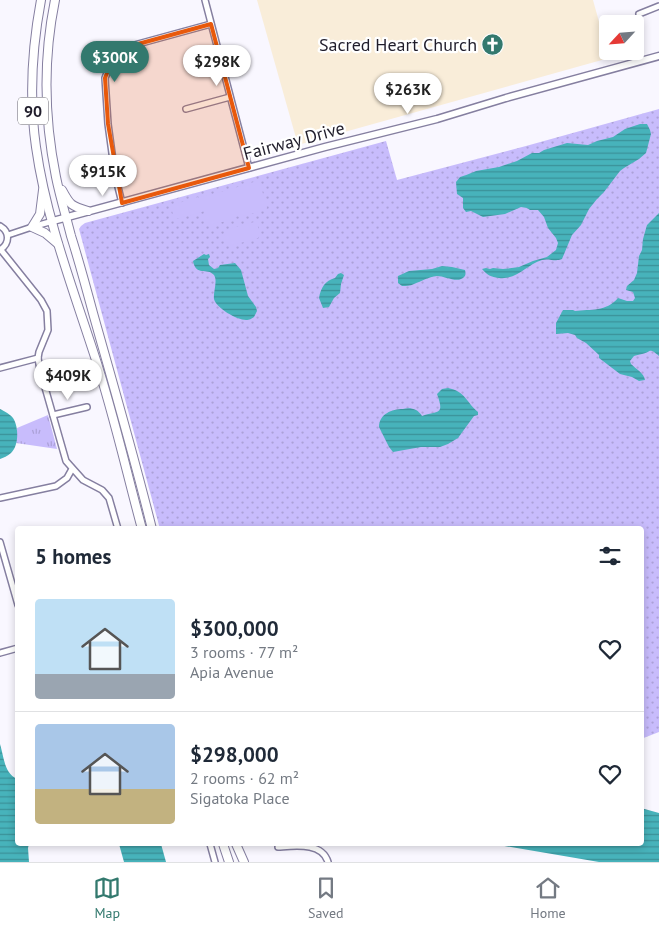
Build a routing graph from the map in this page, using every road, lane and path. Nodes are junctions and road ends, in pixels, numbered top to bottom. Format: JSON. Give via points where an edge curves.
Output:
{"nodes":[{"id":1,"x":41,"y":0,"type":"edge"},
{"id":2,"x":56,"y":0,"type":"edge"},
{"id":3,"x":205,"y":0,"type":"edge"},
{"id":4,"x":659,"y":6,"type":"edge"},
{"id":5,"x":639,"y":14,"type":"dead end"},
{"id":6,"x":211,"y":24,"type":"junction"},
{"id":7,"x":659,"y":56,"type":"edge"},
{"id":8,"x":230,"y":97,"type":"junction"},
{"id":9,"x":186,"y":109,"type":"dead end"},
{"id":10,"x":249,"y":168,"type":"junction"},
{"id":11,"x":56,"y":180,"type":"junction"},
{"id":12,"x":43,"y":186,"type":"junction"},
{"id":13,"x":122,"y":203,"type":"junction"},
{"id":14,"x":88,"y":211,"type":"junction"},
{"id":15,"x":66,"y":217,"type":"junction"},
{"id":16,"x":0,"y":220,"type":"edge"},
{"id":17,"x":53,"y":221,"type":"junction"},
{"id":18,"x":1,"y":226,"type":"edge"},
{"id":19,"x":32,"y":226,"type":"junction"},
{"id":20,"x":8,"y":235,"type":"junction"},
{"id":21,"x":60,"y":245,"type":"junction"},
{"id":22,"x":0,"y":250,"type":"edge"},
{"id":23,"x":38,"y":358,"type":"junction"},
{"id":24,"x":0,"y":368,"type":"edge"},
{"id":25,"x":87,"y":407,"type":"dead end"},
{"id":26,"x":54,"y":415,"type":"junction"},
{"id":27,"x":72,"y":469,"type":"junction"},
{"id":28,"x":0,"y":498,"type":"edge"},
{"id":29,"x":117,"y":526,"type":"edge"},
{"id":30,"x":141,"y":526,"type":"edge"},
{"id":31,"x":151,"y":526,"type":"edge"},
{"id":32,"x":0,"y":542,"type":"edge"},
{"id":33,"x":15,"y":594,"type":"edge"},
{"id":34,"x":15,"y":649,"type":"edge"},
{"id":35,"x":0,"y":653,"type":"edge"},
{"id":36,"x":211,"y":846,"type":"edge"},
{"id":37,"x":224,"y":846,"type":"edge"},
{"id":38,"x":237,"y":846,"type":"edge"},
{"id":39,"x":290,"y":846,"type":"edge"},
{"id":40,"x":305,"y":846,"type":"edge"},
{"id":41,"x":278,"y":847,"type":"dead end"},
{"id":42,"x":215,"y":862,"type":"edge"},
{"id":43,"x":230,"y":862,"type":"edge"},
{"id":44,"x":244,"y":862,"type":"edge"},
{"id":45,"x":328,"y":862,"type":"edge"}],
"edges":[{"from":1,"to":12,"type":"main road","number":"90","via":[[34,41],[32,91]]},
{"from":2,"to":11,"type":"main road","number":"90","via":[[48,47],[46,95]]},
{"from":3,"to":6,"type":"street"},
{"from":4,"to":5,"type":"street"},
{"from":6,"to":8,"type":"street"},
{"from":6,"to":13,"type":"street","via":[[127,47],[113,58],[105,78],[115,176]]},
{"from":7,"to":10,"type":"street","name":"Fairway Drive"},
{"from":8,"to":9,"type":"street"},
{"from":8,"to":10,"type":"street"},
{"from":10,"to":13,"type":"street","name":"Fairway Drive"},
{"from":11,"to":14,"type":"main road","via":[[69,203]]},
{"from":11,"to":15,"type":"main road","number":"90"},
{"from":12,"to":17,"type":"main road","number":"90"},
{"from":12,"to":19,"type":"main road","via":[[40,214]]},
{"from":13,"to":14,"type":"street","name":"Fairway Drive"},
{"from":14,"to":15,"type":"street","name":"Fairway Drive"},
{"from":15,"to":17,"type":"street","name":"Fairway Drive"},
{"from":15,"to":31,"type":"main road","number":"90"},
{"from":16,"to":18,"type":"street"},
{"from":17,"to":19,"type":"street"},
{"from":17,"to":21,"type":"main road","number":"90"},
{"from":18,"to":20,"type":"street"},
{"from":19,"to":20,"type":"street"},
{"from":19,"to":21,"type":"main road"},
{"from":20,"to":22,"type":"street"},
{"from":21,"to":30,"type":"main road","number":"90","via":[[99,370]]},
{"from":22,"to":23,"type":"street","via":[[47,311],[48,330]]},
{"from":23,"to":24,"type":"street"},
{"from":23,"to":26,"type":"street"},
{"from":25,"to":26,"type":"street"},
{"from":26,"to":27,"type":"street","via":[[66,461]]},
{"from":27,"to":28,"type":"street","via":[[67,478],[56,486]]},
{"from":27,"to":29,"type":"street","via":[[109,498]]},
{"from":32,"to":33,"type":"street"},
{"from":34,"to":35,"type":"street"},
{"from":36,"to":42,"type":"street"},
{"from":37,"to":43,"type":"main road"},
{"from":38,"to":44,"type":"main road"},
{"from":39,"to":41,"type":"street"},
{"from":40,"to":45,"type":"street","via":[[318,850]]}]}
